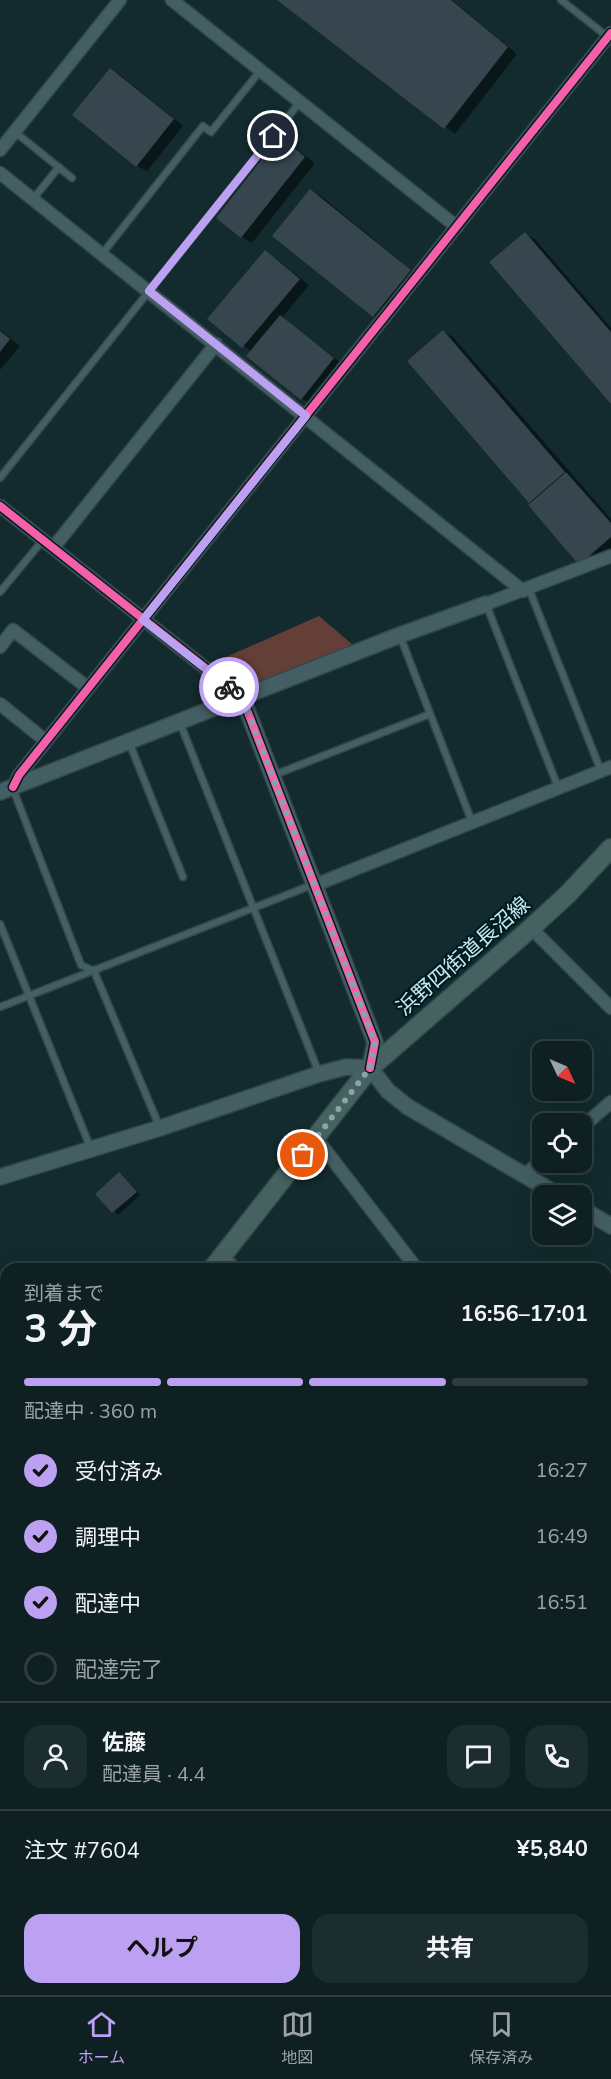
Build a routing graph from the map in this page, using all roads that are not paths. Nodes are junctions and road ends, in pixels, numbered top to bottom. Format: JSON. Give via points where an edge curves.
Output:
{"nodes":[{"id":1,"x":120,"y":0,"type":"edge"},
{"id":2,"x":172,"y":0,"type":"edge"},
{"id":3,"x":561,"y":0,"type":"edge"},
{"id":4,"x":610,"y":36,"type":"edge"},
{"id":5,"x":260,"y":70,"type":"junction"},
{"id":6,"x":300,"y":102,"type":"junction"},
{"id":7,"x":15,"y":132,"type":"junction"},
{"id":8,"x":0,"y":150,"type":"edge"},
{"id":9,"x":59,"y":167,"type":"junction"},
{"id":10,"x":0,"y":172,"type":"edge"},
{"id":11,"x":72,"y":178,"type":"dead end"},
{"id":12,"x":33,"y":199,"type":"junction"},
{"id":13,"x":457,"y":227,"type":"junction"},
{"id":14,"x":102,"y":254,"type":"junction"},
{"id":15,"x":149,"y":291,"type":"junction"},
{"id":16,"x":216,"y":344,"type":"junction"},
{"id":17,"x":306,"y":416,"type":"junction"},
{"id":18,"x":0,"y":478,"type":"edge"},
{"id":19,"x":0,"y":506,"type":"edge"},
{"id":20,"x":43,"y":540,"type":"junction"},
{"id":21,"x":53,"y":548,"type":"junction"},
{"id":22,"x":611,"y":556,"type":"edge"},
{"id":23,"x":526,"y":590,"type":"junction"},
{"id":24,"x":0,"y":592,"type":"edge"},
{"id":25,"x":486,"y":604,"type":"junction"},
{"id":26,"x":143,"y":620,"type":"junction"},
{"id":27,"x":400,"y":636,"type":"junction"},
{"id":28,"x":0,"y":647,"type":"edge"},
{"id":29,"x":88,"y":688,"type":"junction"},
{"id":30,"x":242,"y":697,"type":"junction"},
{"id":31,"x":0,"y":704,"type":"edge"},
{"id":32,"x":430,"y":714,"type":"junction"},
{"id":33,"x":180,"y":722,"type":"junction"},
{"id":34,"x":46,"y":741,"type":"junction"},
{"id":35,"x":129,"y":742,"type":"junction"},
{"id":36,"x":606,"y":769,"type":"edge"},
{"id":37,"x":272,"y":776,"type":"junction"},
{"id":38,"x":558,"y":788,"type":"junction"},
{"id":39,"x":6,"y":790,"type":"edge"},
{"id":40,"x":472,"y":823,"type":"junction"},
{"id":41,"x":611,"y":849,"type":"edge"},
{"id":42,"x":183,"y":877,"type":"dead end"},
{"id":43,"x":315,"y":885,"type":"junction"},
{"id":44,"x":252,"y":909,"type":"junction"},
{"id":45,"x":0,"y":924,"type":"edge"},
{"id":46,"x":531,"y":928,"type":"junction"},
{"id":47,"x":94,"y":971,"type":"junction"},
{"id":48,"x":29,"y":996,"type":"junction"},
{"id":49,"x":0,"y":1008,"type":"edge"},
{"id":50,"x":611,"y":1008,"type":"edge"},
{"id":51,"x":370,"y":1068,"type":"junction"},
{"id":52,"x":319,"y":1074,"type":"junction"},
{"id":53,"x":611,"y":1102,"type":"edge"},
{"id":54,"x":592,"y":1118,"type":"edge"},
{"id":55,"x":160,"y":1128,"type":"junction"},
{"id":56,"x":316,"y":1138,"type":"junction"},
{"id":57,"x":91,"y":1149,"type":"junction"},
{"id":58,"x":532,"y":1169,"type":"edge"},
{"id":59,"x":525,"y":1175,"type":"junction"},
{"id":60,"x":0,"y":1178,"type":"edge"},
{"id":61,"x":542,"y":1185,"type":"edge"},
{"id":62,"x":592,"y":1215,"type":"edge"},
{"id":63,"x":611,"y":1226,"type":"edge"},
{"id":64,"x":224,"y":1254,"type":"junction"},
{"id":65,"x":217,"y":1263,"type":"edge"},
{"id":66,"x":234,"y":1263,"type":"edge"},
{"id":67,"x":412,"y":1263,"type":"edge"}],
"edges":[{"from":1,"to":7,"type":"street"},
{"from":2,"to":5,"type":"street"},
{"from":3,"to":4,"type":"lane"},
{"from":4,"to":13,"type":"street"},
{"from":5,"to":6,"type":"street"},
{"from":5,"to":14,"type":"lane","via":[[211,132],[203,126]]},
{"from":6,"to":13,"type":"street"},
{"from":6,"to":15,"type":"lane"},
{"from":7,"to":8,"type":"street"},
{"from":7,"to":9,"type":"lane"},
{"from":9,"to":11,"type":"lane"},
{"from":9,"to":12,"type":"lane"},
{"from":10,"to":12,"type":"street"},
{"from":12,"to":14,"type":"street"},
{"from":13,"to":17,"type":"street"},
{"from":14,"to":15,"type":"street"},
{"from":15,"to":16,"type":"street"},
{"from":15,"to":18,"type":"lane"},
{"from":16,"to":17,"type":"street"},
{"from":16,"to":21,"type":"street"},
{"from":17,"to":23,"type":"street"},
{"from":17,"to":26,"type":"street"},
{"from":19,"to":20,"type":"street"},
{"from":20,"to":21,"type":"street"},
{"from":20,"to":24,"type":"lane"},
{"from":21,"to":26,"type":"street"},
{"from":22,"to":23,"type":"street"},
{"from":23,"to":25,"type":"street"},
{"from":23,"to":36,"type":"lane"},
{"from":25,"to":27,"type":"street"},
{"from":25,"to":38,"type":"lane"},
{"from":26,"to":29,"type":"street"},
{"from":26,"to":30,"type":"street"},
{"from":27,"to":30,"type":"street"},
{"from":27,"to":32,"type":"lane"},
{"from":28,"to":29,"type":"street","via":[[13,630]]},
{"from":29,"to":34,"type":"street"},
{"from":30,"to":33,"type":"street"},
{"from":30,"to":37,"type":"street"},
{"from":31,"to":34,"type":"street"},
{"from":32,"to":37,"type":"lane"},
{"from":32,"to":40,"type":"lane"},
{"from":33,"to":35,"type":"street"},
{"from":33,"to":44,"type":"lane"},
{"from":34,"to":39,"type":"street"},
{"from":35,"to":39,"type":"street"},
{"from":35,"to":42,"type":"lane"},
{"from":36,"to":38,"type":"street"},
{"from":37,"to":43,"type":"street"},
{"from":38,"to":40,"type":"street"},
{"from":39,"to":47,"type":"lane","via":[[81,965]]},
{"from":40,"to":43,"type":"street"},
{"from":41,"to":46,"type":"main road","name":"浜野四街道長沼線"},
{"from":43,"to":44,"type":"lane"},
{"from":43,"to":51,"type":"street","via":[[375,1042]]},
{"from":44,"to":47,"type":"lane"},
{"from":44,"to":52,"type":"lane"},
{"from":45,"to":48,"type":"lane"},
{"from":46,"to":50,"type":"street"},
{"from":46,"to":51,"type":"main road","name":"浜野四街道長沼線"},
{"from":47,"to":48,"type":"lane"},
{"from":47,"to":55,"type":"lane"},
{"from":48,"to":49,"type":"lane"},
{"from":48,"to":57,"type":"lane"},
{"from":51,"to":52,"type":"street","via":[[346,1067]]},
{"from":51,"to":56,"type":"main road","name":"浜野四街道長沼線"},
{"from":51,"to":59,"type":"street","via":[[397,1099]]},
{"from":52,"to":55,"type":"street"},
{"from":53,"to":54,"type":"street"},
{"from":55,"to":57,"type":"street"},
{"from":56,"to":64,"type":"main road","name":"浜野四街道長沼線"},
{"from":56,"to":67,"type":"street"},
{"from":57,"to":60,"type":"street"},
{"from":58,"to":59,"type":"street"},
{"from":59,"to":61,"type":"street"},
{"from":62,"to":63,"type":"street"},
{"from":64,"to":65,"type":"main road","name":"浜野四街道長沼線"},
{"from":64,"to":66,"type":"lane"}]}
